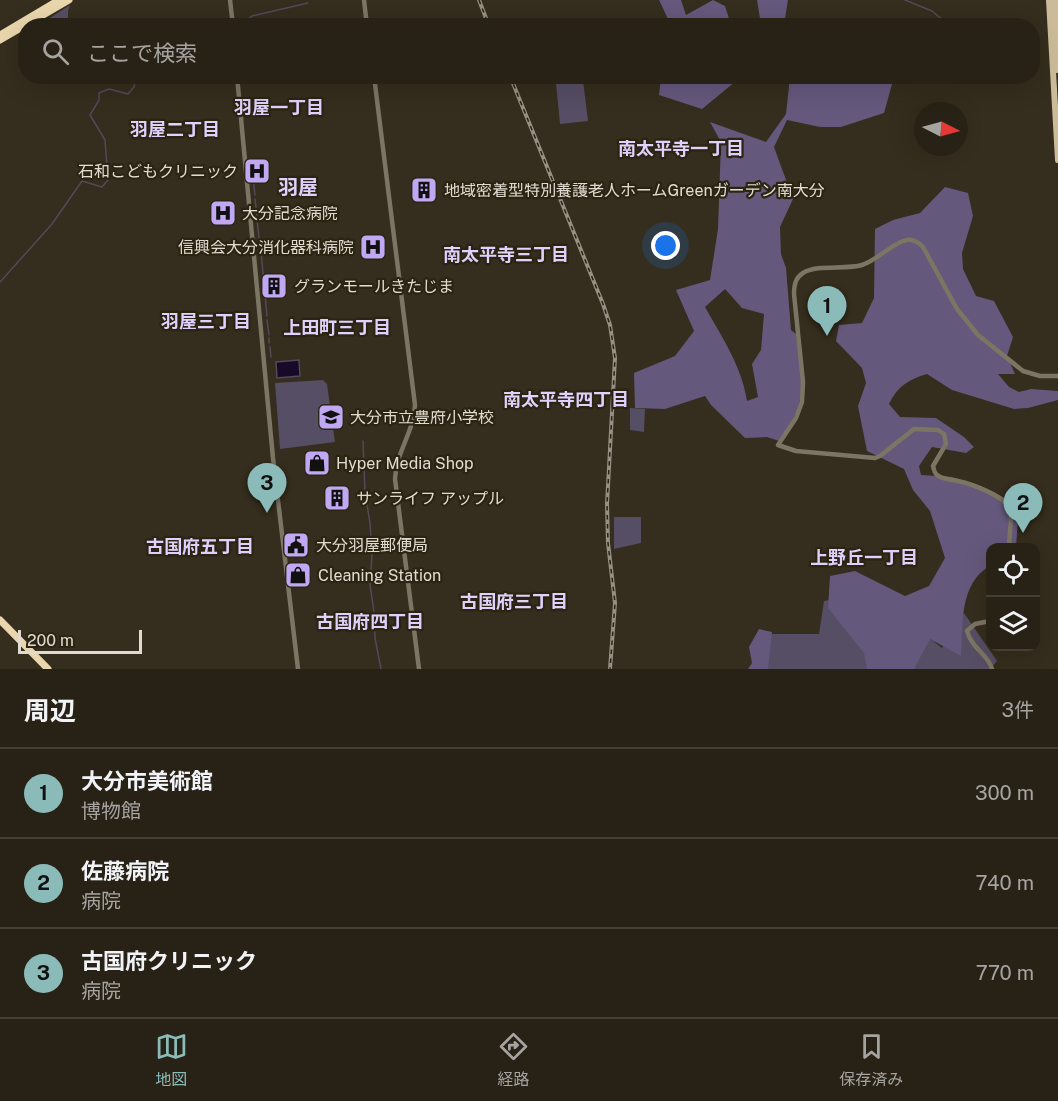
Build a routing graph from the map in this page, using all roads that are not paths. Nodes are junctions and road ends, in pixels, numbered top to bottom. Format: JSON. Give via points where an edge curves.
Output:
{"nodes":[{"id":1,"x":59,"y":0,"type":"edge"},
{"id":2,"x":69,"y":0,"type":"edge"},
{"id":3,"x":230,"y":0,"type":"edge"},
{"id":4,"x":364,"y":0,"type":"edge"},
{"id":5,"x":1049,"y":0,"type":"edge"},
{"id":6,"x":1055,"y":0,"type":"edge"},
{"id":7,"x":29,"y":18,"type":"edge"},
{"id":8,"x":38,"y":18,"type":"edge"},
{"id":9,"x":232,"y":18,"type":"edge"},
{"id":10,"x":366,"y":18,"type":"edge"},
{"id":11,"x":18,"y":24,"type":"edge"},
{"id":12,"x":18,"y":30,"type":"edge"},
{"id":13,"x":0,"y":35,"type":"edge"},
{"id":14,"x":0,"y":40,"type":"edge"},
{"id":15,"x":1058,"y":70,"type":"edge"},
{"id":16,"x":238,"y":84,"type":"edge"},
{"id":17,"x":375,"y":84,"type":"edge"},
{"id":18,"x":1058,"y":160,"type":"edge"},
{"id":19,"x":1058,"y":375,"type":"edge"},
{"id":20,"x":1009,"y":543,"type":"edge"},
{"id":21,"x":0,"y":620,"type":"edge"},
{"id":22,"x":986,"y":622,"type":"edge"},
{"id":23,"x":48,"y":669,"type":"edge"},
{"id":24,"x":298,"y":669,"type":"edge"},
{"id":25,"x":419,"y":669,"type":"edge"},
{"id":26,"x":992,"y":669,"type":"edge"}],
"edges":[{"from":1,"to":7,"type":"highway"},
{"from":2,"to":8,"type":"highway"},
{"from":3,"to":9,"type":"street"},
{"from":4,"to":10,"type":"street"},
{"from":5,"to":18,"type":"main road"},
{"from":6,"to":15,"type":"main road"},
{"from":11,"to":13,"type":"highway"},
{"from":12,"to":14,"type":"highway"},
{"from":16,"to":24,"type":"street","via":[[273,458]]},
{"from":17,"to":25,"type":"street","via":[[415,405],[395,478]]},
{"from":19,"to":20,"type":"street","via":[[1040,376],[1023,371],[978,335],[916,242],[900,242],[861,265],[805,272],[795,282],[804,382],[802,402],[778,445],[795,451],[875,458],[915,429],[938,430],[944,434],[946,444],[933,466],[935,473],[990,493],[1009,508]]},
{"from":21,"to":23,"type":"highway"},
{"from":22,"to":26,"type":"street","via":[[967,631]]}]}
